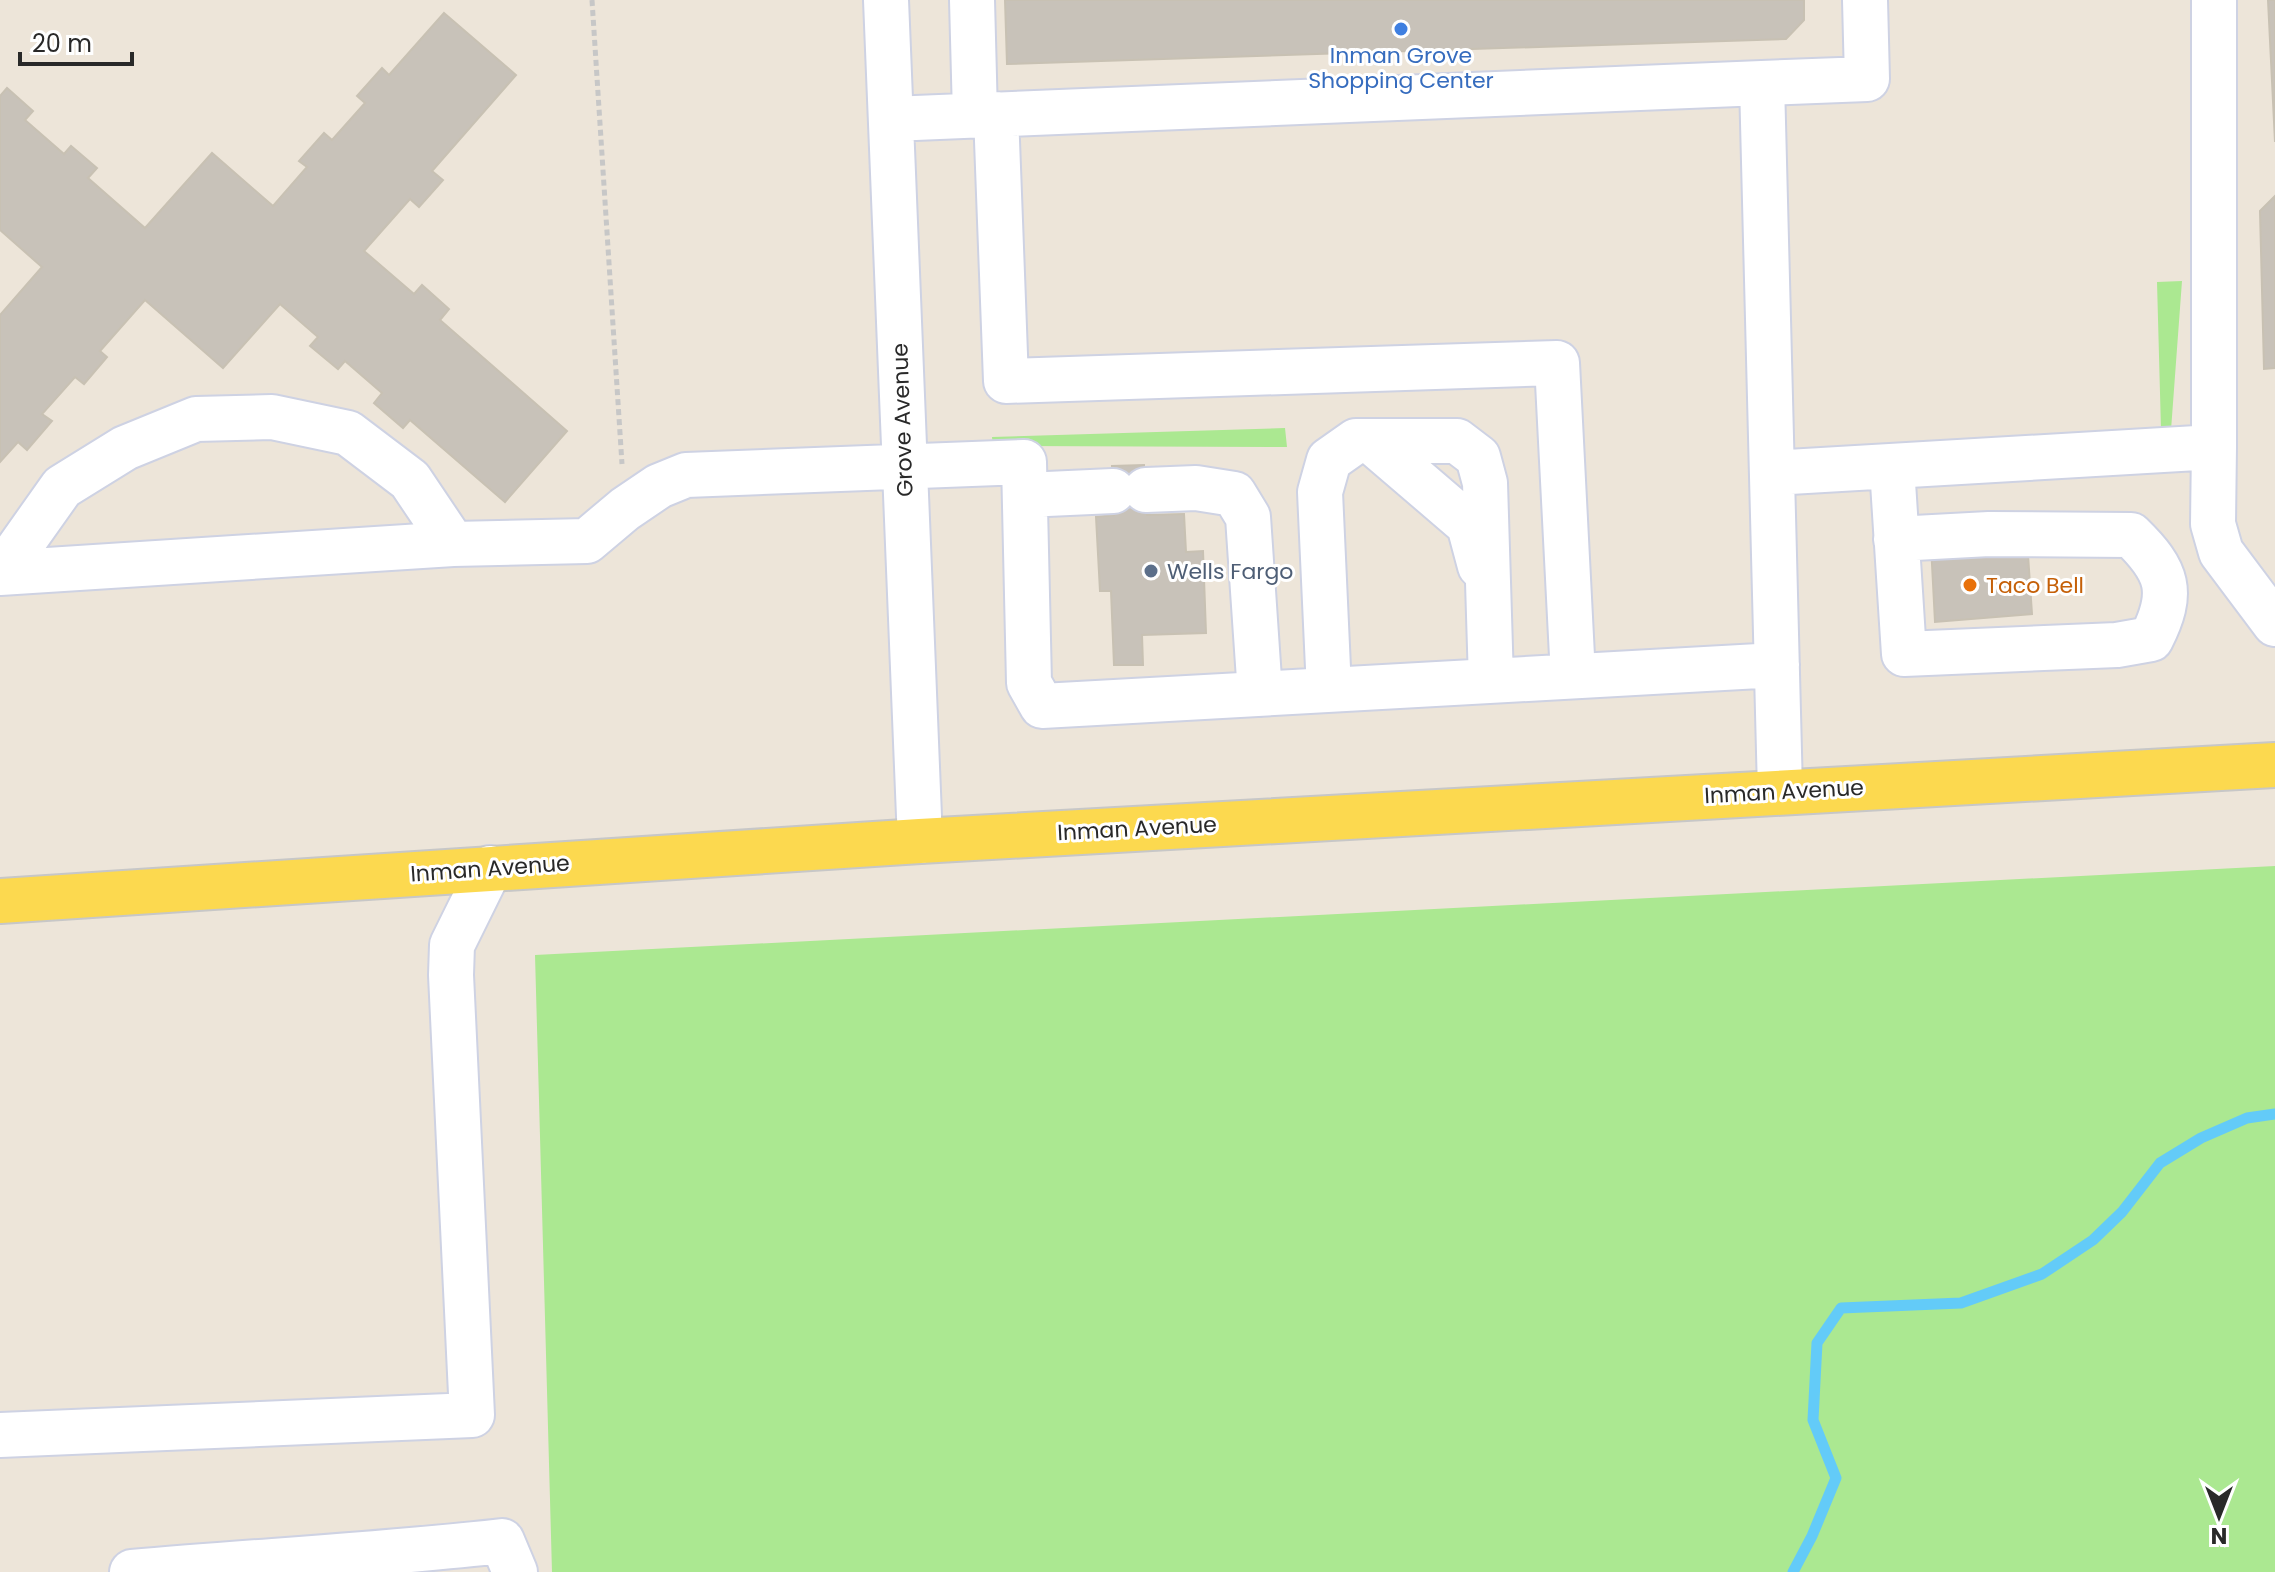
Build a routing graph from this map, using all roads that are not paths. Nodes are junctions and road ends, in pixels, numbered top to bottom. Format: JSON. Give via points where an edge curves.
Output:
{"nodes":[{"id":1,"x":886,"y":0,"type":"edge"},
{"id":2,"x":972,"y":0,"type":"edge"},
{"id":3,"x":1865,"y":0,"type":"edge"},
{"id":4,"x":2214,"y":0,"type":"edge"},
{"id":5,"x":1762,"y":83,"type":"junction"},
{"id":6,"x":986,"y":114,"type":"junction"},
{"id":7,"x":891,"y":119,"type":"junction"},
{"id":8,"x":1371,"y":441,"type":"junction"},
{"id":9,"x":2214,"y":447,"type":"junction"},
{"id":10,"x":904,"y":465,"type":"junction"},
{"id":11,"x":1892,"y":467,"type":"junction"},
{"id":12,"x":1772,"y":473,"type":"junction"},
{"id":13,"x":1025,"y":495,"type":"junction"},
{"id":14,"x":1896,"y":539,"type":"junction"},
{"id":15,"x":453,"y":544,"type":"junction"},
{"id":16,"x":1,"y":573,"type":"edge"},
{"id":17,"x":1488,"y":599,"type":"junction"},
{"id":18,"x":2275,"y":624,"type":"edge"},
{"id":19,"x":1777,"y":665,"type":"junction"},
{"id":20,"x":1573,"y":676,"type":"junction"},
{"id":21,"x":1491,"y":681,"type":"junction"},
{"id":22,"x":1329,"y":690,"type":"junction"},
{"id":23,"x":1260,"y":694,"type":"junction"},
{"id":24,"x":2275,"y":765,"type":"edge"},
{"id":25,"x":1780,"y":791,"type":"junction"},
{"id":26,"x":920,"y":841,"type":"junction"},
{"id":27,"x":490,"y":868,"type":"junction"},
{"id":28,"x":0,"y":901,"type":"edge"},
{"id":29,"x":0,"y":1435,"type":"edge"},
{"id":30,"x":132,"y":1572,"type":"edge"},
{"id":31,"x":515,"y":1572,"type":"edge"}],
"edges":[{"from":1,"to":7,"type":"street","name":"Grove Avenue"},
{"from":2,"to":6,"type":"street"},
{"from":3,"to":5,"type":"street","via":[[1867,79]]},
{"from":4,"to":9,"type":"street"},
{"from":5,"to":6,"type":"street"},
{"from":5,"to":12,"type":"street"},
{"from":6,"to":7,"type":"street"},
{"from":6,"to":20,"type":"street","via":[[1006,381],[1557,363]]},
{"from":7,"to":10,"type":"street","name":"Grove Avenue"},
{"from":8,"to":17,"type":"street","via":[[1469,525]]},
{"from":8,"to":17,"type":"street","via":[[1457,441],[1478,457],[1485,483]]},
{"from":8,"to":22,"type":"street","via":[[1356,441],[1329,460],[1320,492]]},
{"from":9,"to":11,"type":"street"},
{"from":9,"to":18,"type":"street","via":[[2213,524],[2221,552]]},
{"from":10,"to":13,"type":"street","via":[[1024,462]]},
{"from":10,"to":15,"type":"street","via":[[686,475],[659,486],[587,541]]},
{"from":10,"to":26,"type":"street","name":"Grove Avenue"},
{"from":11,"to":12,"type":"street"},
{"from":11,"to":14,"type":"street"},
{"from":12,"to":19,"type":"street"},
{"from":13,"to":23,"type":"street","via":[[1196,488],[1234,494],[1248,517]]},
{"from":13,"to":23,"type":"street","via":[[1029,683],[1042,706]]},
{"from":14,"to":14,"type":"street","via":[[1904,654],[2117,645],[2151,639],[2163,615],[2166,585],[2152,556],[2131,535]]},
{"from":15,"to":16,"type":"street"},
{"from":15,"to":16,"type":"street","via":[[410,480],[348,433],[272,417],[196,419],[125,448],[62,487]]},
{"from":17,"to":21,"type":"street"},
{"from":19,"to":20,"type":"street"},
{"from":19,"to":25,"type":"street"},
{"from":20,"to":21,"type":"street"},
{"from":21,"to":22,"type":"street"},
{"from":22,"to":23,"type":"street"},
{"from":24,"to":25,"type":"main road","name":"Inman Avenue"},
{"from":25,"to":26,"type":"main road","name":"Inman Avenue"},
{"from":26,"to":27,"type":"main road","name":"Inman Avenue"},
{"from":27,"to":28,"type":"main road","name":"Inman Avenue"},
{"from":27,"to":29,"type":"street","via":[[452,945],[472,1415]]},
{"from":30,"to":31,"type":"street","via":[[502,1541]]}]}
